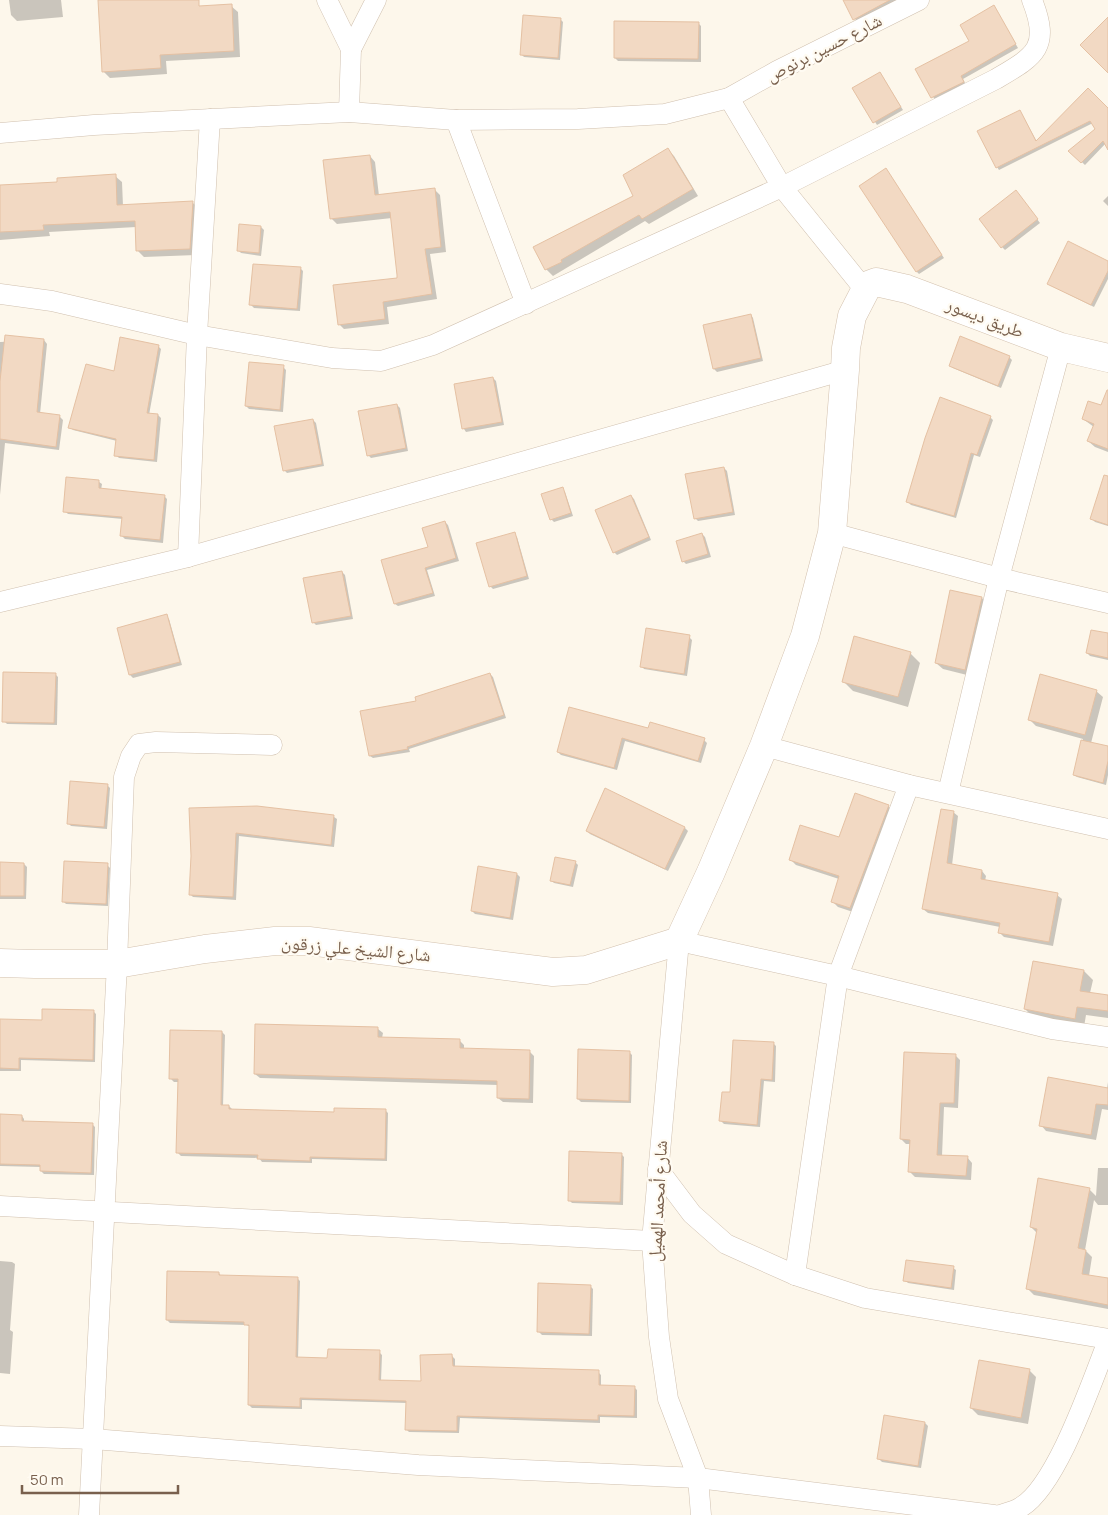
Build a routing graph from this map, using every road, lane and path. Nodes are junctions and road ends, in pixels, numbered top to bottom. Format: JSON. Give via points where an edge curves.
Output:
{"nodes":[{"id":1,"x":327,"y":0,"type":"edge"},
{"id":2,"x":376,"y":0,"type":"edge"},
{"id":3,"x":919,"y":0,"type":"edge"},
{"id":4,"x":1032,"y":0,"type":"edge"},
{"id":5,"x":351,"y":49,"type":"junction"},
{"id":6,"x":729,"y":98,"type":"junction"},
{"id":7,"x":349,"y":112,"type":"junction"},
{"id":8,"x":210,"y":119,"type":"junction"},
{"id":9,"x":456,"y":120,"type":"junction"},
{"id":10,"x":0,"y":133,"type":"edge"},
{"id":11,"x":782,"y":187,"type":"junction"},
{"id":12,"x":866,"y":290,"type":"junction"},
{"id":13,"x":0,"y":294,"type":"edge"},
{"id":14,"x":526,"y":304,"type":"junction"},
{"id":15,"x":197,"y":335,"type":"junction"},
{"id":16,"x":1062,"y":348,"type":"junction"},
{"id":17,"x":1108,"y":358,"type":"edge"},
{"id":18,"x":845,"y":370,"type":"junction"},
{"id":19,"x":832,"y":533,"type":"junction"},
{"id":20,"x":188,"y":557,"type":"junction"},
{"id":21,"x":999,"y":578,"type":"junction"},
{"id":22,"x":0,"y":602,"type":"edge"},
{"id":23,"x":1108,"y":603,"type":"edge"},
{"id":24,"x":272,"y":745,"type":"dead end"},
{"id":25,"x":764,"y":746,"type":"junction"},
{"id":26,"x":909,"y":785,"type":"junction"},
{"id":27,"x":948,"y":793,"type":"junction"},
{"id":28,"x":1108,"y":829,"type":"edge"},
{"id":29,"x":679,"y":941,"type":"junction"},
{"id":30,"x":0,"y":963,"type":"edge"},
{"id":31,"x":118,"y":964,"type":"junction"},
{"id":32,"x":838,"y":976,"type":"junction"},
{"id":33,"x":1108,"y":1037,"type":"edge"},
{"id":34,"x":658,"y":1169,"type":"junction"},
{"id":35,"x":0,"y":1206,"type":"edge"},
{"id":36,"x":104,"y":1210,"type":"junction"},
{"id":37,"x":652,"y":1241,"type":"junction"},
{"id":38,"x":795,"y":1276,"type":"junction"},
{"id":39,"x":1108,"y":1340,"type":"edge"},
{"id":40,"x":0,"y":1436,"type":"edge"},
{"id":41,"x":93,"y":1439,"type":"junction"},
{"id":42,"x":698,"y":1478,"type":"junction"},
{"id":43,"x":89,"y":1515,"type":"edge"},
{"id":44,"x":702,"y":1515,"type":"edge"},
{"id":45,"x":994,"y":1515,"type":"edge"},
{"id":46,"x":1000,"y":1515,"type":"edge"}],
"edges":[{"from":1,"to":5,"type":"street"},
{"from":2,"to":5,"type":"street"},
{"from":3,"to":6,"type":"street","name":"شارع حسين برنوص"},
{"from":4,"to":11,"type":"street","via":[[1041,28],[1038,47],[1025,62]]},
{"from":5,"to":7,"type":"street"},
{"from":6,"to":9,"type":"street","name":"شارع حسين برنوص","via":[[665,114],[578,120]]},
{"from":6,"to":11,"type":"street"},
{"from":7,"to":8,"type":"street","name":"شارع حسين برنوص"},
{"from":7,"to":9,"type":"street","name":"شارع حسين برنوص"},
{"from":8,"to":10,"type":"street","name":"شارع حسين برنوص"},
{"from":8,"to":15,"type":"street"},
{"from":9,"to":14,"type":"street"},
{"from":11,"to":12,"type":"street"},
{"from":11,"to":14,"type":"street"},
{"from":12,"to":16,"type":"main road","name":"طريق ديسور","via":[[868,285],[876,282],[907,289]]},
{"from":12,"to":18,"type":"main road","via":[[852,316]]},
{"from":13,"to":15,"type":"street","via":[[52,301]]},
{"from":14,"to":15,"type":"street","via":[[433,345],[381,361],[332,358]]},
{"from":15,"to":20,"type":"street"},
{"from":16,"to":17,"type":"main road","name":"طريق ديسور"},
{"from":16,"to":21,"type":"street"},
{"from":18,"to":19,"type":"main road"},
{"from":18,"to":20,"type":"street"},
{"from":19,"to":21,"type":"street"},
{"from":19,"to":25,"type":"main road","via":[[805,636]]},
{"from":20,"to":22,"type":"street"},
{"from":21,"to":23,"type":"street"},
{"from":21,"to":27,"type":"street"},
{"from":24,"to":31,"type":"street","via":[[156,742],[139,744],[130,756],[124,777]]},
{"from":25,"to":26,"type":"street"},
{"from":25,"to":29,"type":"main road"},
{"from":26,"to":27,"type":"street"},
{"from":26,"to":32,"type":"street"},
{"from":27,"to":28,"type":"street"},
{"from":29,"to":31,"type":"main road","name":"شارع الشيخ علي زرقون","via":[[586,970],[553,972],[310,941],[275,941],[205,949]]},
{"from":29,"to":32,"type":"street"},
{"from":29,"to":34,"type":"street","name":"شارع أمحمد الهميل"},
{"from":30,"to":31,"type":"main road","name":"شارع الشيخ علي زرقون"},
{"from":31,"to":36,"type":"street"},
{"from":32,"to":33,"type":"street","via":[[1052,1029]]},
{"from":32,"to":38,"type":"street"},
{"from":34,"to":37,"type":"street","name":"شارع أمحمد الهميل"},
{"from":34,"to":38,"type":"street","via":[[692,1214],[726,1244]]},
{"from":35,"to":36,"type":"street"},
{"from":36,"to":37,"type":"street"},
{"from":36,"to":41,"type":"street"},
{"from":37,"to":42,"type":"street","name":"شارع أمحمد الهميل","via":[[659,1337],[668,1399]]},
{"from":38,"to":39,"type":"street","via":[[865,1298]]},
{"from":39,"to":46,"type":"street","via":[[1065,1446],[1041,1489],[1022,1507]]},
{"from":40,"to":41,"type":"street"},
{"from":41,"to":42,"type":"street","via":[[418,1465]]},
{"from":41,"to":43,"type":"street"},
{"from":42,"to":44,"type":"street","name":"شارع أمحمد الهميل"},
{"from":42,"to":45,"type":"street"}]}
